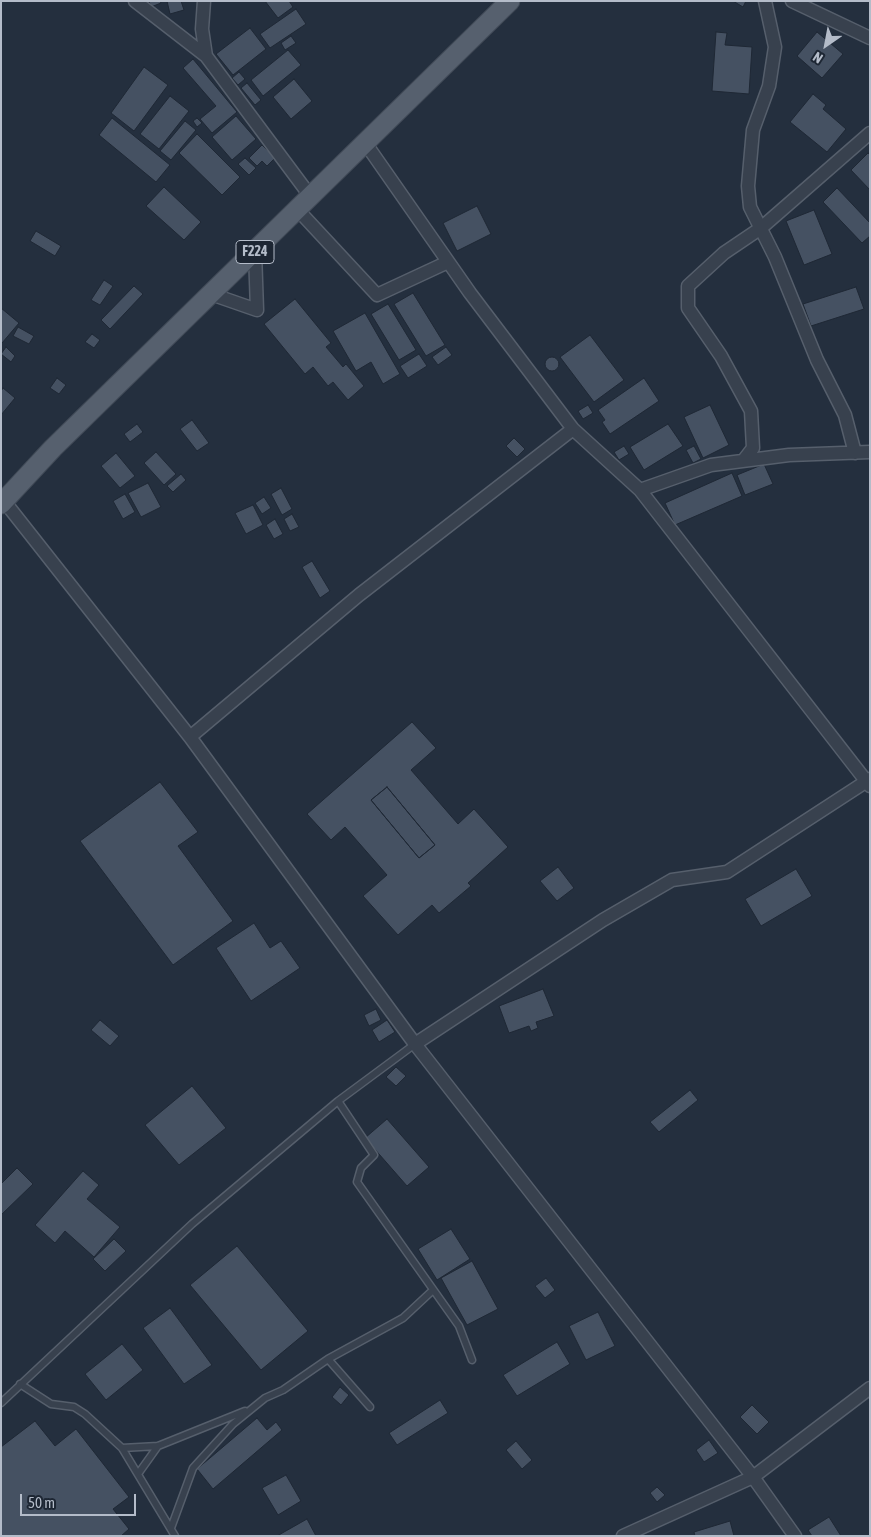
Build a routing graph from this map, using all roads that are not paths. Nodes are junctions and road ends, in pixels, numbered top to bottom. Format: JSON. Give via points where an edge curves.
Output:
{"nodes":[{"id":1,"x":135,"y":1,"type":"edge"},
{"id":2,"x":204,"y":1,"type":"edge"},
{"id":3,"x":510,"y":1,"type":"edge"},
{"id":4,"x":765,"y":1,"type":"edge"},
{"id":5,"x":792,"y":1,"type":"edge"},
{"id":6,"x":870,"y":38,"type":"edge"},
{"id":7,"x":206,"y":56,"type":"junction"},
{"id":8,"x":870,"y":133,"type":"edge"},
{"id":9,"x":366,"y":144,"type":"junction"},
{"id":10,"x":305,"y":204,"type":"junction"},
{"id":11,"x":761,"y":228,"type":"junction"},
{"id":12,"x":255,"y":252,"type":"junction"},
{"id":13,"x":448,"y":262,"type":"junction"},
{"id":14,"x":211,"y":294,"type":"junction"},
{"id":15,"x":572,"y":429,"type":"junction"},
{"id":16,"x":870,"y":452,"type":"edge"},
{"id":17,"x":855,"y":453,"type":"junction"},
{"id":18,"x":743,"y":461,"type":"junction"},
{"id":19,"x":640,"y":490,"type":"junction"},
{"id":20,"x":3,"y":502,"type":"edge"},
{"id":21,"x":190,"y":737,"type":"junction"},
{"id":22,"x":868,"y":782,"type":"edge"},
{"id":23,"x":416,"y":1044,"type":"junction"},
{"id":24,"x":338,"y":1101,"type":"junction"},
{"id":25,"x":433,"y":1290,"type":"junction"},
{"id":26,"x":328,"y":1359,"type":"junction"},
{"id":27,"x":472,"y":1360,"type":"dead end"},
{"id":28,"x":20,"y":1384,"type":"junction"},
{"id":29,"x":870,"y":1388,"type":"edge"},
{"id":30,"x":1,"y":1403,"type":"edge"},
{"id":31,"x":370,"y":1407,"type":"dead end"},
{"id":32,"x":250,"y":1408,"type":"junction"},
{"id":33,"x":158,"y":1446,"type":"junction"},
{"id":34,"x":122,"y":1448,"type":"junction"},
{"id":35,"x":138,"y":1474,"type":"junction"},
{"id":36,"x":753,"y":1477,"type":"junction"},
{"id":37,"x":171,"y":1528,"type":"junction"},
{"id":38,"x":175,"y":1536,"type":"edge"},
{"id":39,"x":623,"y":1536,"type":"edge"},
{"id":40,"x":794,"y":1536,"type":"edge"}],
"edges":[{"from":1,"to":7,"type":"street"},
{"from":2,"to":7,"type":"street","via":[[202,29]]},
{"from":3,"to":9,"type":"main road","number":"F224"},
{"from":4,"to":11,"type":"street","via":[[775,47],[769,86],[753,130],[748,186],[750,207]]},
{"from":5,"to":6,"type":"street"},
{"from":7,"to":10,"type":"street"},
{"from":8,"to":11,"type":"street"},
{"from":9,"to":10,"type":"main road","number":"F224"},
{"from":9,"to":13,"type":"street"},
{"from":10,"to":12,"type":"main road","number":"F224"},
{"from":10,"to":13,"type":"street","via":[[377,295]]},
{"from":11,"to":17,"type":"street","via":[[816,360],[845,415]]},
{"from":11,"to":18,"type":"street","via":[[724,253],[688,286],[688,308],[721,356],[751,411],[753,448]]},
{"from":12,"to":14,"type":"main road","number":"F224"},
{"from":12,"to":14,"type":"street","via":[[257,310]]},
{"from":13,"to":15,"type":"street"},
{"from":14,"to":20,"type":"main road","number":"F224","via":[[53,448]]},
{"from":15,"to":19,"type":"street"},
{"from":15,"to":21,"type":"street","via":[[359,595]]},
{"from":16,"to":17,"type":"street"},
{"from":17,"to":18,"type":"street","via":[[789,455]]},
{"from":18,"to":19,"type":"street","via":[[711,465]]},
{"from":19,"to":22,"type":"street"},
{"from":20,"to":21,"type":"street"},
{"from":21,"to":23,"type":"street"},
{"from":22,"to":23,"type":"street","via":[[727,872],[672,880],[603,920]]},
{"from":23,"to":24,"type":"lane"},
{"from":23,"to":36,"type":"street"},
{"from":24,"to":25,"type":"lane","via":[[374,1155],[361,1168],[357,1182]]},
{"from":24,"to":28,"type":"lane","via":[[192,1224]]},
{"from":25,"to":26,"type":"lane","via":[[403,1318]]},
{"from":25,"to":27,"type":"lane","via":[[458,1326]]},
{"from":26,"to":31,"type":"lane"},
{"from":26,"to":32,"type":"lane","via":[[284,1390]]},
{"from":28,"to":30,"type":"lane"},
{"from":28,"to":34,"type":"lane","via":[[51,1404],[74,1407]]},
{"from":29,"to":36,"type":"street"},
{"from":32,"to":33,"type":"lane"},
{"from":32,"to":37,"type":"lane","via":[[193,1468]]},
{"from":33,"to":34,"type":"lane"},
{"from":33,"to":35,"type":"lane"},
{"from":34,"to":35,"type":"lane"},
{"from":35,"to":37,"type":"lane"},
{"from":36,"to":39,"type":"street"},
{"from":36,"to":40,"type":"street"},
{"from":37,"to":38,"type":"lane"}]}
